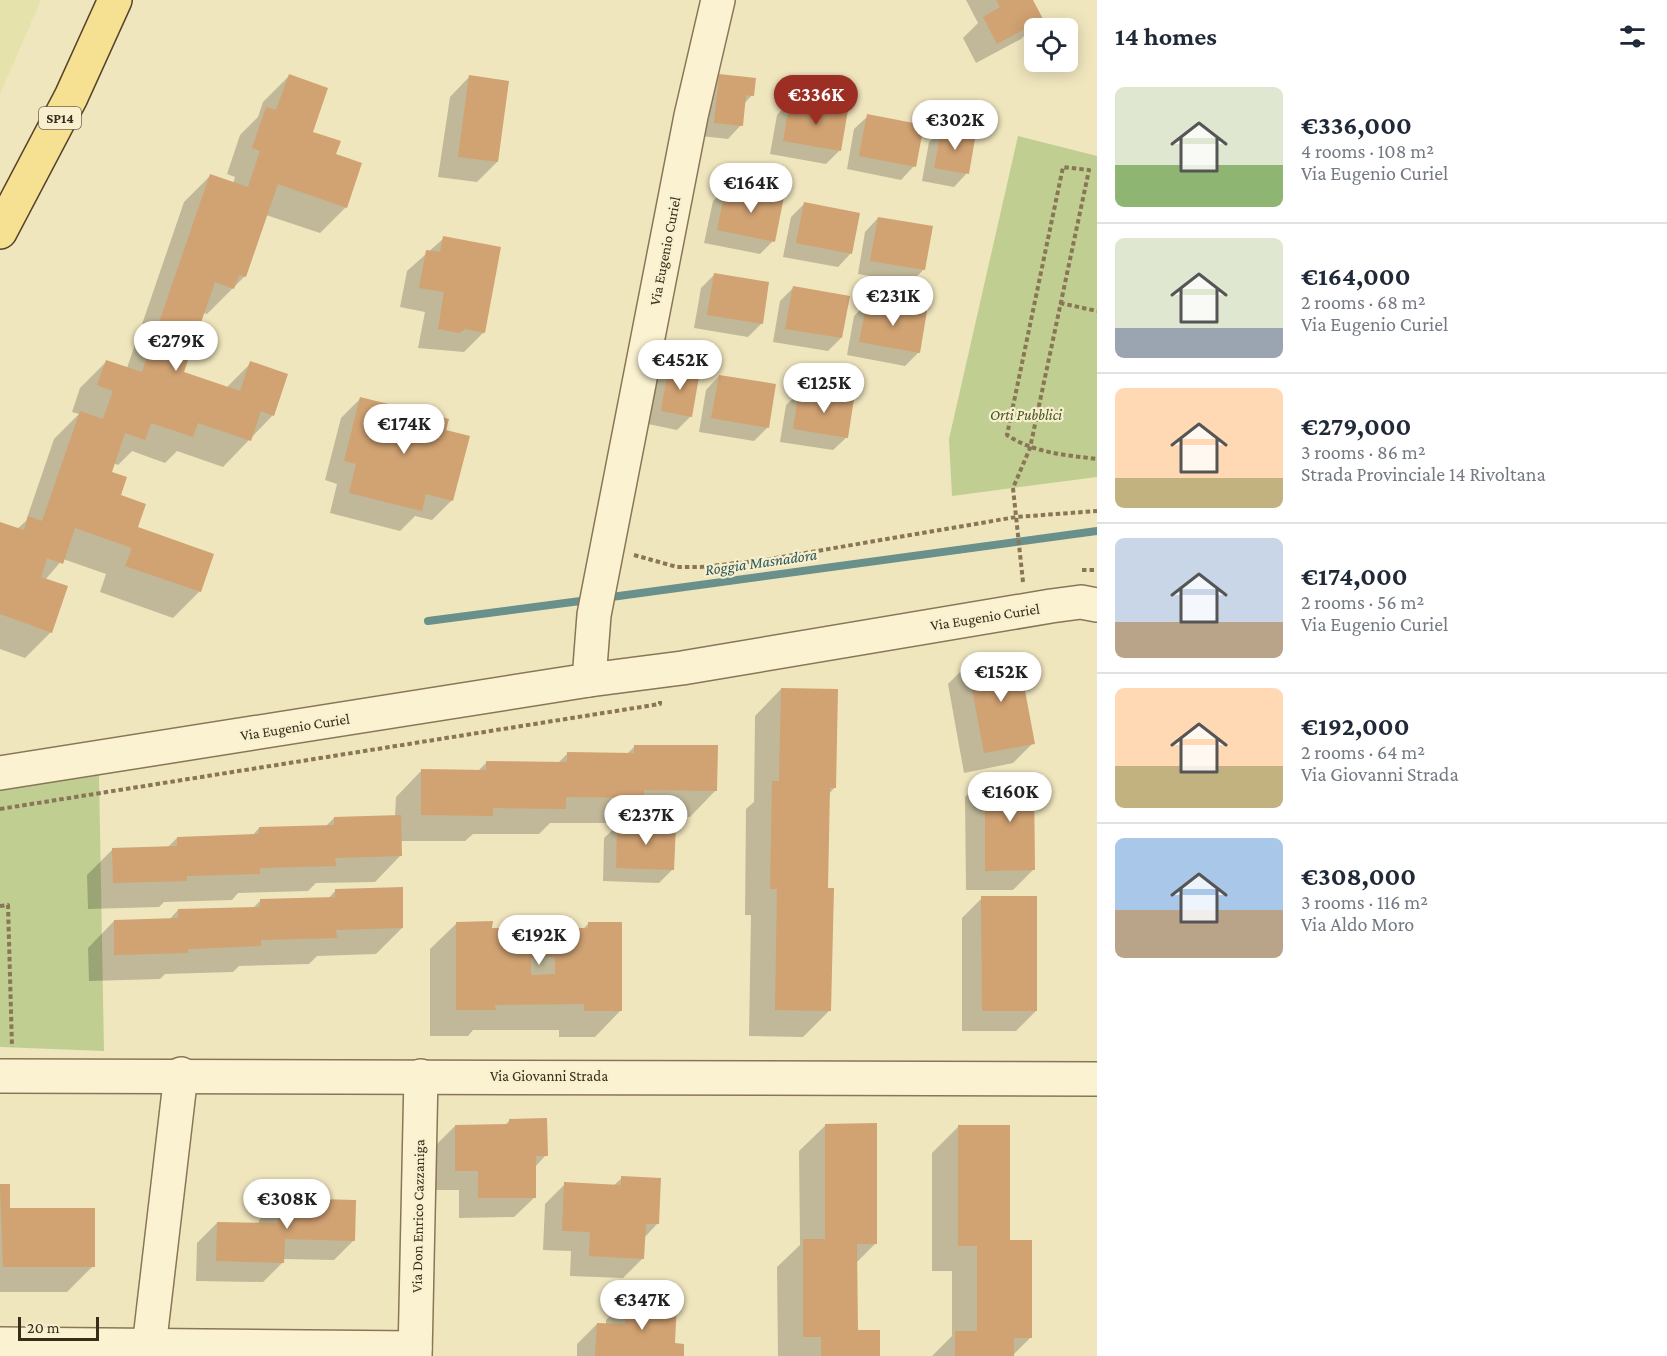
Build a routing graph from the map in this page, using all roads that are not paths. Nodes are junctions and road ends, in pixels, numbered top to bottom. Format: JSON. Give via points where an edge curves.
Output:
{"nodes":[{"id":1,"x":115,"y":0,"type":"edge"},
{"id":2,"x":718,"y":0,"type":"edge"},
{"id":3,"x":0,"y":232,"type":"edge"},
{"id":4,"x":1097,"y":605,"type":"edge"},
{"id":5,"x":589,"y":680,"type":"junction"},
{"id":6,"x":0,"y":773,"type":"edge"},
{"id":7,"x":181,"y":1074,"type":"junction"},
{"id":8,"x":6,"y":1076,"type":"edge"},
{"id":9,"x":421,"y":1076,"type":"junction"},
{"id":10,"x":1097,"y":1078,"type":"edge"},
{"id":11,"x":0,"y":1344,"type":"edge"},
{"id":12,"x":149,"y":1350,"type":"edge"},
{"id":13,"x":415,"y":1352,"type":"edge"}],
"edges":[{"from":1,"to":3,"type":"main road","number":"SP14","via":[[71,97]]},
{"from":2,"to":5,"type":"street","name":"Via Eugenio Curiel","via":[[691,116],[594,615]]},
{"from":4,"to":5,"type":"street","name":"Via Eugenio Curiel","via":[[1081,602],[1051,606]]},
{"from":5,"to":6,"type":"street","name":"Via Eugenio Curiel"},
{"from":7,"to":8,"type":"street","name":"Via Giovanni Strada"},
{"from":7,"to":9,"type":"street","name":"Via Giovanni Strada"},
{"from":7,"to":12,"type":"street"},
{"from":9,"to":10,"type":"street","name":"Via Giovanni Strada"},
{"from":9,"to":13,"type":"street","name":"Via Don Enrico Cazzaniga"},
{"from":11,"to":12,"type":"street"},
{"from":12,"to":13,"type":"street"}]}
